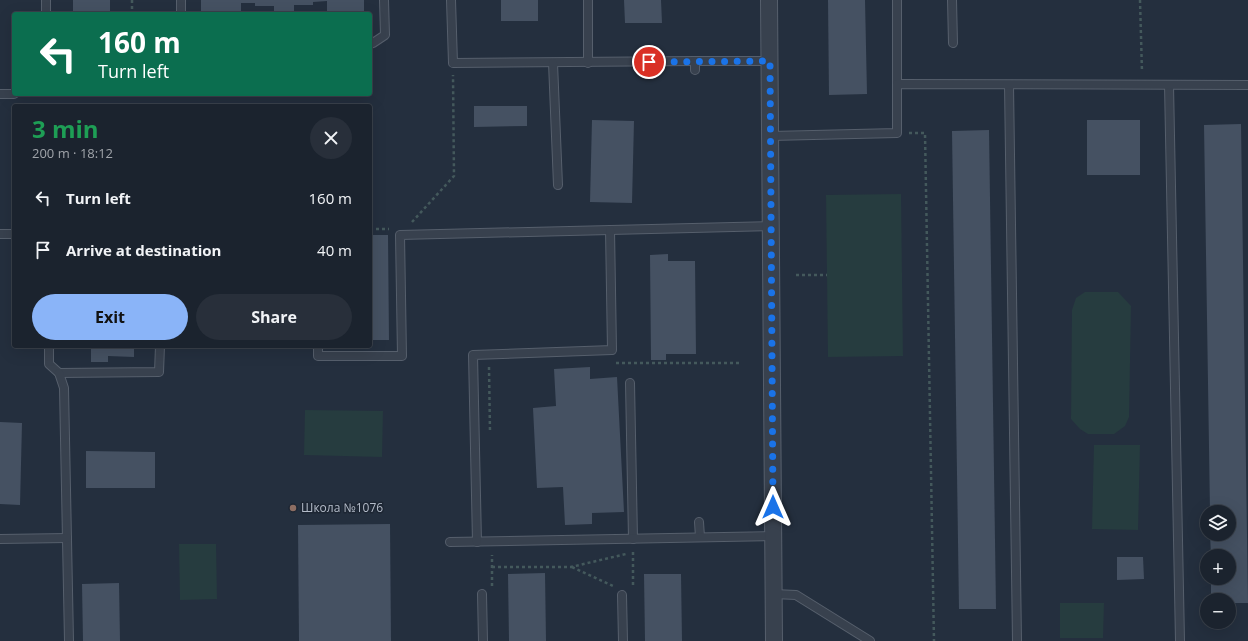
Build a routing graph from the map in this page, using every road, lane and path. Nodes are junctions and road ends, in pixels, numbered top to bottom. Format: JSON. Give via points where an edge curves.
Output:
{"nodes":[{"id":1,"x":46,"y":0,"type":"edge"},
{"id":2,"x":132,"y":0,"type":"edge"},
{"id":3,"x":181,"y":0,"type":"edge"},
{"id":4,"x":384,"y":0,"type":"edge"},
{"id":5,"x":451,"y":0,"type":"edge"},
{"id":6,"x":588,"y":0,"type":"edge"},
{"id":7,"x":769,"y":0,"type":"edge"},
{"id":8,"x":896,"y":0,"type":"edge"},
{"id":9,"x":952,"y":0,"type":"edge"},
{"id":10,"x":1140,"y":0,"type":"edge"},
{"id":11,"x":46,"y":12,"type":"edge"},
{"id":12,"x":132,"y":12,"type":"edge"},
{"id":13,"x":181,"y":12,"type":"edge"},
{"id":14,"x":953,"y":43,"type":"dead end"},
{"id":15,"x":372,"y":44,"type":"edge"},
{"id":16,"x":695,"y":61,"type":"junction"},
{"id":17,"x":770,"y":61,"type":"junction"},
{"id":18,"x":553,"y":62,"type":"junction"},
{"id":19,"x":588,"y":62,"type":"junction"},
{"id":20,"x":452,"y":63,"type":"junction"},
{"id":21,"x":695,"y":70,"type":"dead end"},
{"id":22,"x":897,"y":84,"type":"junction"},
{"id":23,"x":1009,"y":84,"type":"junction"},
{"id":24,"x":1142,"y":85,"type":"junction"},
{"id":25,"x":1169,"y":85,"type":"junction"},
{"id":26,"x":1248,"y":85,"type":"edge"},
{"id":27,"x":0,"y":94,"type":"edge"},
{"id":28,"x":12,"y":94,"type":"edge"},
{"id":29,"x":897,"y":133,"type":"junction"},
{"id":30,"x":771,"y":136,"type":"junction"},
{"id":31,"x":558,"y":185,"type":"dead end"},
{"id":32,"x":771,"y":226,"type":"junction"},
{"id":33,"x":610,"y":230,"type":"junction"},
{"id":34,"x":0,"y":234,"type":"edge"},
{"id":35,"x":12,"y":234,"type":"edge"},
{"id":36,"x":400,"y":235,"type":"junction"},
{"id":37,"x":796,"y":274,"type":"dead end"},
{"id":38,"x":827,"y":275,"type":"dead end"},
{"id":39,"x":49,"y":348,"type":"edge"},
{"id":40,"x":160,"y":348,"type":"edge"},
{"id":41,"x":318,"y":348,"type":"edge"},
{"id":42,"x":624,"y":356,"type":"dead end"},
{"id":43,"x":625,"y":363,"type":"junction"},
{"id":44,"x":742,"y":363,"type":"dead end"},
{"id":45,"x":609,"y":364,"type":"dead end"},
{"id":46,"x":489,"y":365,"type":"dead end"},
{"id":47,"x":59,"y":373,"type":"junction"},
{"id":48,"x":630,"y":383,"type":"dead end"},
{"id":49,"x":490,"y":434,"type":"dead end"},
{"id":50,"x":699,"y":522,"type":"dead end"},
{"id":51,"x":773,"y":536,"type":"junction"},
{"id":52,"x":700,"y":537,"type":"junction"},
{"id":53,"x":67,"y":538,"type":"junction"},
{"id":54,"x":0,"y":539,"type":"edge"},
{"id":55,"x":633,"y":539,"type":"junction"},
{"id":56,"x":492,"y":541,"type":"junction"},
{"id":57,"x":450,"y":542,"type":"dead end"},
{"id":58,"x":477,"y":542,"type":"junction"},
{"id":59,"x":633,"y":552,"type":"dead end"},
{"id":60,"x":492,"y":567,"type":"junction"},
{"id":61,"x":571,"y":567,"type":"junction"},
{"id":62,"x":492,"y":588,"type":"dead end"},
{"id":63,"x":621,"y":592,"type":"joint"},
{"id":64,"x":482,"y":594,"type":"dead end"},
{"id":65,"x":774,"y":594,"type":"junction"},
{"id":66,"x":69,"y":641,"type":"edge"},
{"id":67,"x":483,"y":641,"type":"edge"},
{"id":68,"x":623,"y":641,"type":"edge"},
{"id":69,"x":774,"y":641,"type":"edge"},
{"id":70,"x":870,"y":641,"type":"edge"},
{"id":71,"x":934,"y":641,"type":"edge"},
{"id":72,"x":1017,"y":641,"type":"edge"},
{"id":73,"x":1180,"y":641,"type":"edge"}],
"edges":[{"from":1,"to":11,"type":"lane"},
{"from":2,"to":12,"type":"path"},
{"from":3,"to":13,"type":"lane"},
{"from":4,"to":15,"type":"lane","via":[[385,35]]},
{"from":5,"to":20,"type":"lane"},
{"from":6,"to":19,"type":"lane"},
{"from":7,"to":17,"type":"street"},
{"from":8,"to":22,"type":"lane"},
{"from":9,"to":14,"type":"lane"},
{"from":10,"to":24,"type":"path"},
{"from":16,"to":17,"type":"lane"},
{"from":16,"to":19,"type":"lane"},
{"from":16,"to":21,"type":"lane"},
{"from":17,"to":30,"type":"street"},
{"from":18,"to":19,"type":"lane"},
{"from":18,"to":20,"type":"lane"},
{"from":18,"to":31,"type":"lane"},
{"from":20,"to":36,"type":"path","via":[[454,176]]},
{"from":22,"to":23,"type":"lane"},
{"from":22,"to":29,"type":"lane"},
{"from":23,"to":24,"type":"lane"},
{"from":23,"to":72,"type":"lane"},
{"from":24,"to":25,"type":"lane"},
{"from":25,"to":26,"type":"lane"},
{"from":25,"to":73,"type":"lane"},
{"from":27,"to":28,"type":"lane"},
{"from":29,"to":30,"type":"lane"},
{"from":29,"to":71,"type":"path","via":[[925,133]]},
{"from":30,"to":32,"type":"street"},
{"from":32,"to":33,"type":"lane"},
{"from":32,"to":51,"type":"street"},
{"from":33,"to":36,"type":"lane"},
{"from":33,"to":58,"type":"lane","via":[[612,350],[473,355]]},
{"from":34,"to":35,"type":"lane"},
{"from":36,"to":41,"type":"lane","via":[[402,356],[318,356]]},
{"from":37,"to":38,"type":"path"},
{"from":39,"to":47,"type":"lane","via":[[49,364]]},
{"from":40,"to":47,"type":"lane","via":[[159,372]]},
{"from":42,"to":43,"type":"path"},
{"from":43,"to":44,"type":"path"},
{"from":43,"to":45,"type":"path"},
{"from":46,"to":49,"type":"path"},
{"from":47,"to":53,"type":"lane","via":[[64,388]]},
{"from":48,"to":55,"type":"lane"},
{"from":50,"to":52,"type":"lane"},
{"from":51,"to":52,"type":"lane"},
{"from":51,"to":65,"type":"street"},
{"from":52,"to":55,"type":"lane"},
{"from":53,"to":54,"type":"lane"},
{"from":53,"to":66,"type":"lane"},
{"from":55,"to":56,"type":"lane"},
{"from":56,"to":58,"type":"lane"},
{"from":56,"to":60,"type":"path"},
{"from":57,"to":58,"type":"lane"},
{"from":59,"to":61,"type":"path"},
{"from":60,"to":61,"type":"path"},
{"from":60,"to":62,"type":"path"},
{"from":61,"to":63,"type":"path"},
{"from":63,"to":68,"type":"lane"},
{"from":64,"to":67,"type":"lane"},
{"from":65,"to":69,"type":"street"},
{"from":65,"to":70,"type":"lane","via":[[796,595]]}]}
